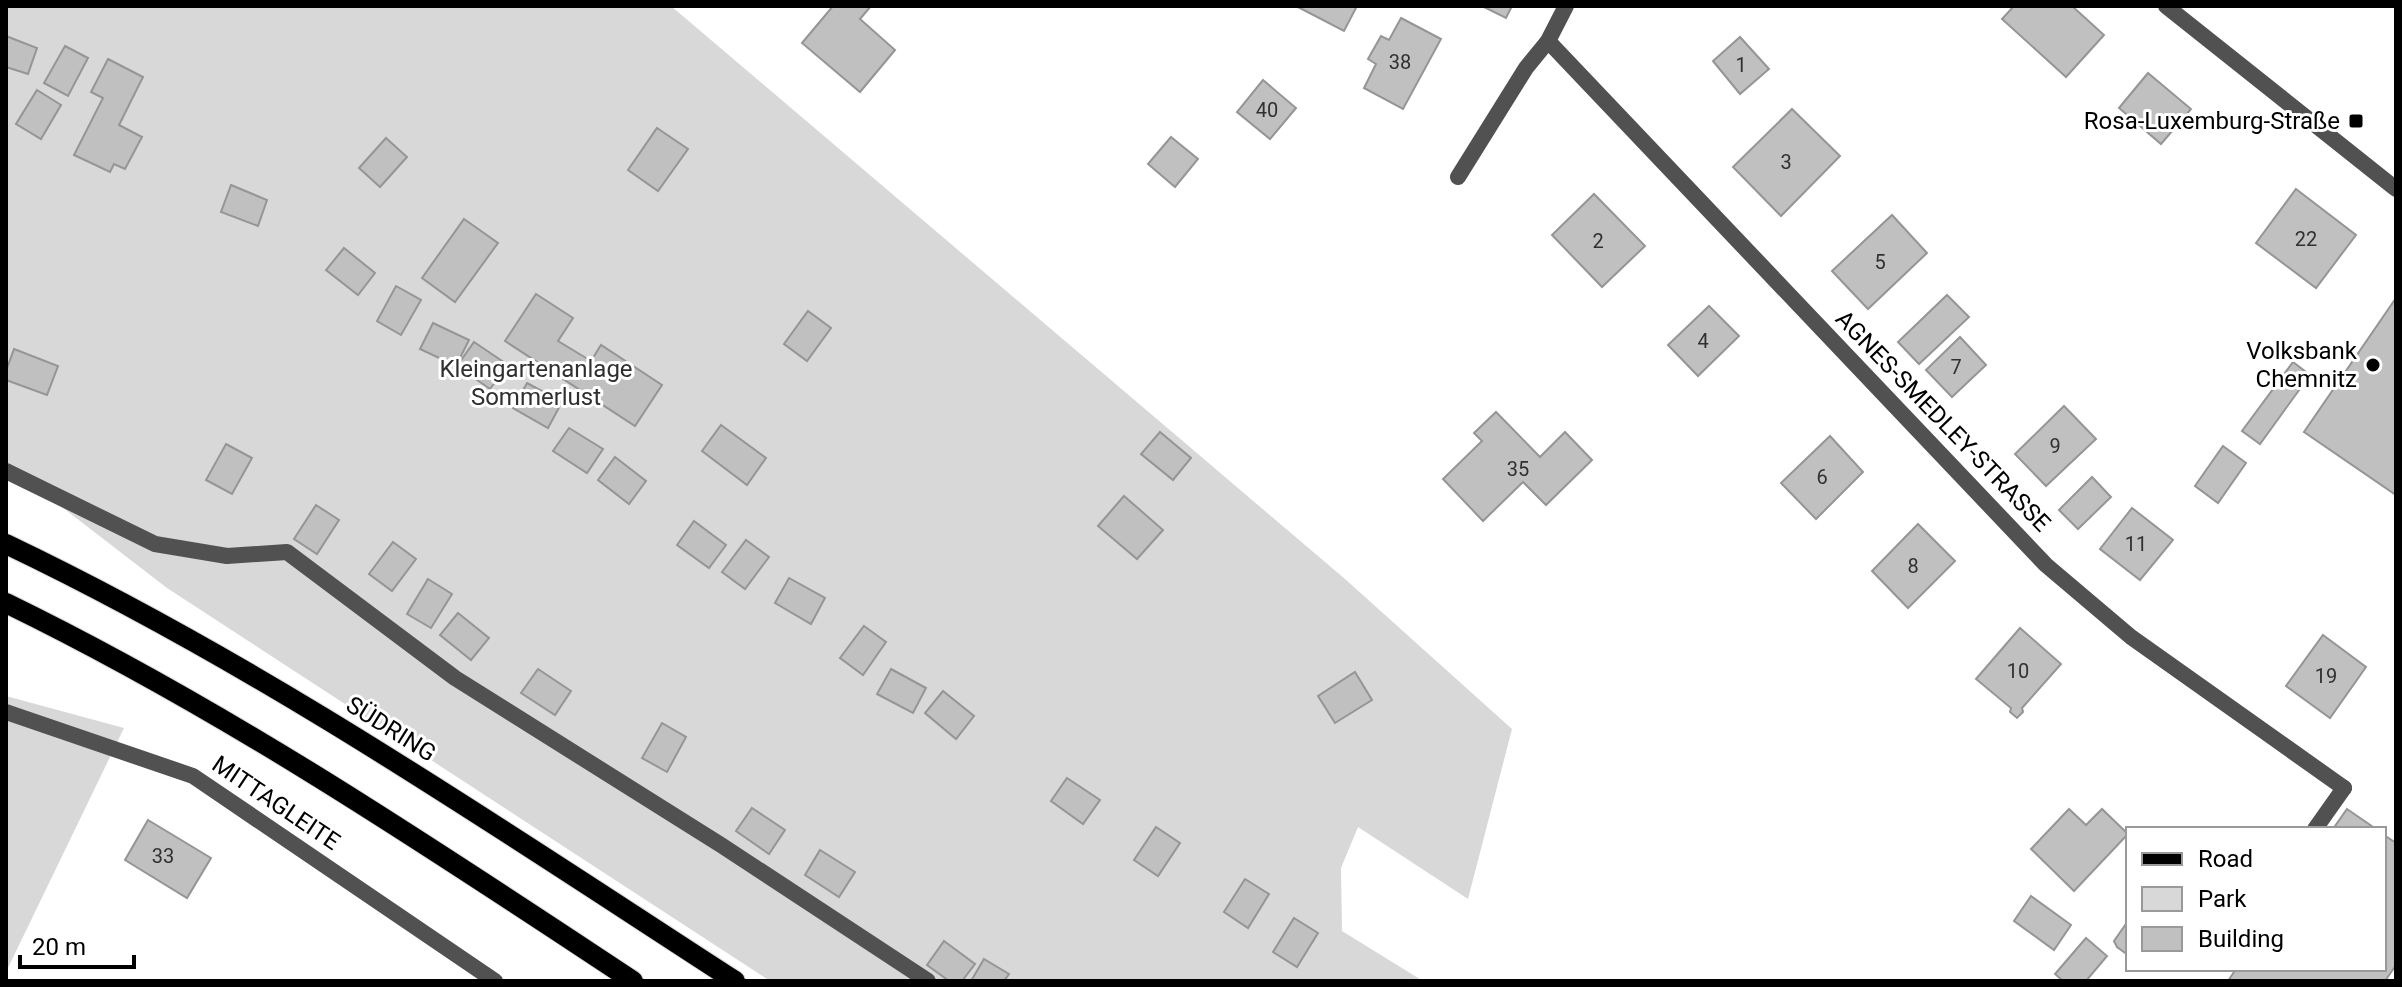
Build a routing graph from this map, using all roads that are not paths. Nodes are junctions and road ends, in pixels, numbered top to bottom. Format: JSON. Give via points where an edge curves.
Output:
{"nodes":[{"id":1,"x":1566,"y":6,"type":"edge"},
{"id":2,"x":2166,"y":6,"type":"edge"},
{"id":3,"x":1548,"y":41,"type":"junction"},
{"id":4,"x":1458,"y":177,"type":"dead end"},
{"id":5,"x":2396,"y":189,"type":"edge"},
{"id":6,"x":6,"y":471,"type":"edge"},
{"id":7,"x":6,"y":544,"type":"edge"},
{"id":8,"x":6,"y":603,"type":"edge"},
{"id":9,"x":6,"y":712,"type":"edge"},
{"id":10,"x":2316,"y":827,"type":"edge"},
{"id":11,"x":495,"y":981,"type":"edge"},
{"id":12,"x":633,"y":981,"type":"edge"},
{"id":13,"x":735,"y":981,"type":"edge"},
{"id":14,"x":928,"y":981,"type":"edge"}],
"edges":[{"from":1,"to":3,"type":"street"},
{"from":2,"to":5,"type":"street"},
{"from":3,"to":4,"type":"street"},
{"from":3,"to":10,"type":"street","name":"AGNES-SMEDLEY-STRASSE","via":[[2046,565],[2131,637],[2344,788]]},
{"from":6,"to":14,"type":"street","via":[[155,544],[227,556],[287,552],[455,678]]},
{"from":7,"to":13,"type":"main road","name":"SÜDRING","via":[[258,677]]},
{"from":8,"to":12,"type":"main road","via":[[262,743]]},
{"from":9,"to":11,"type":"street","name":"MITTAGLEITE","via":[[193,776]]}]}
